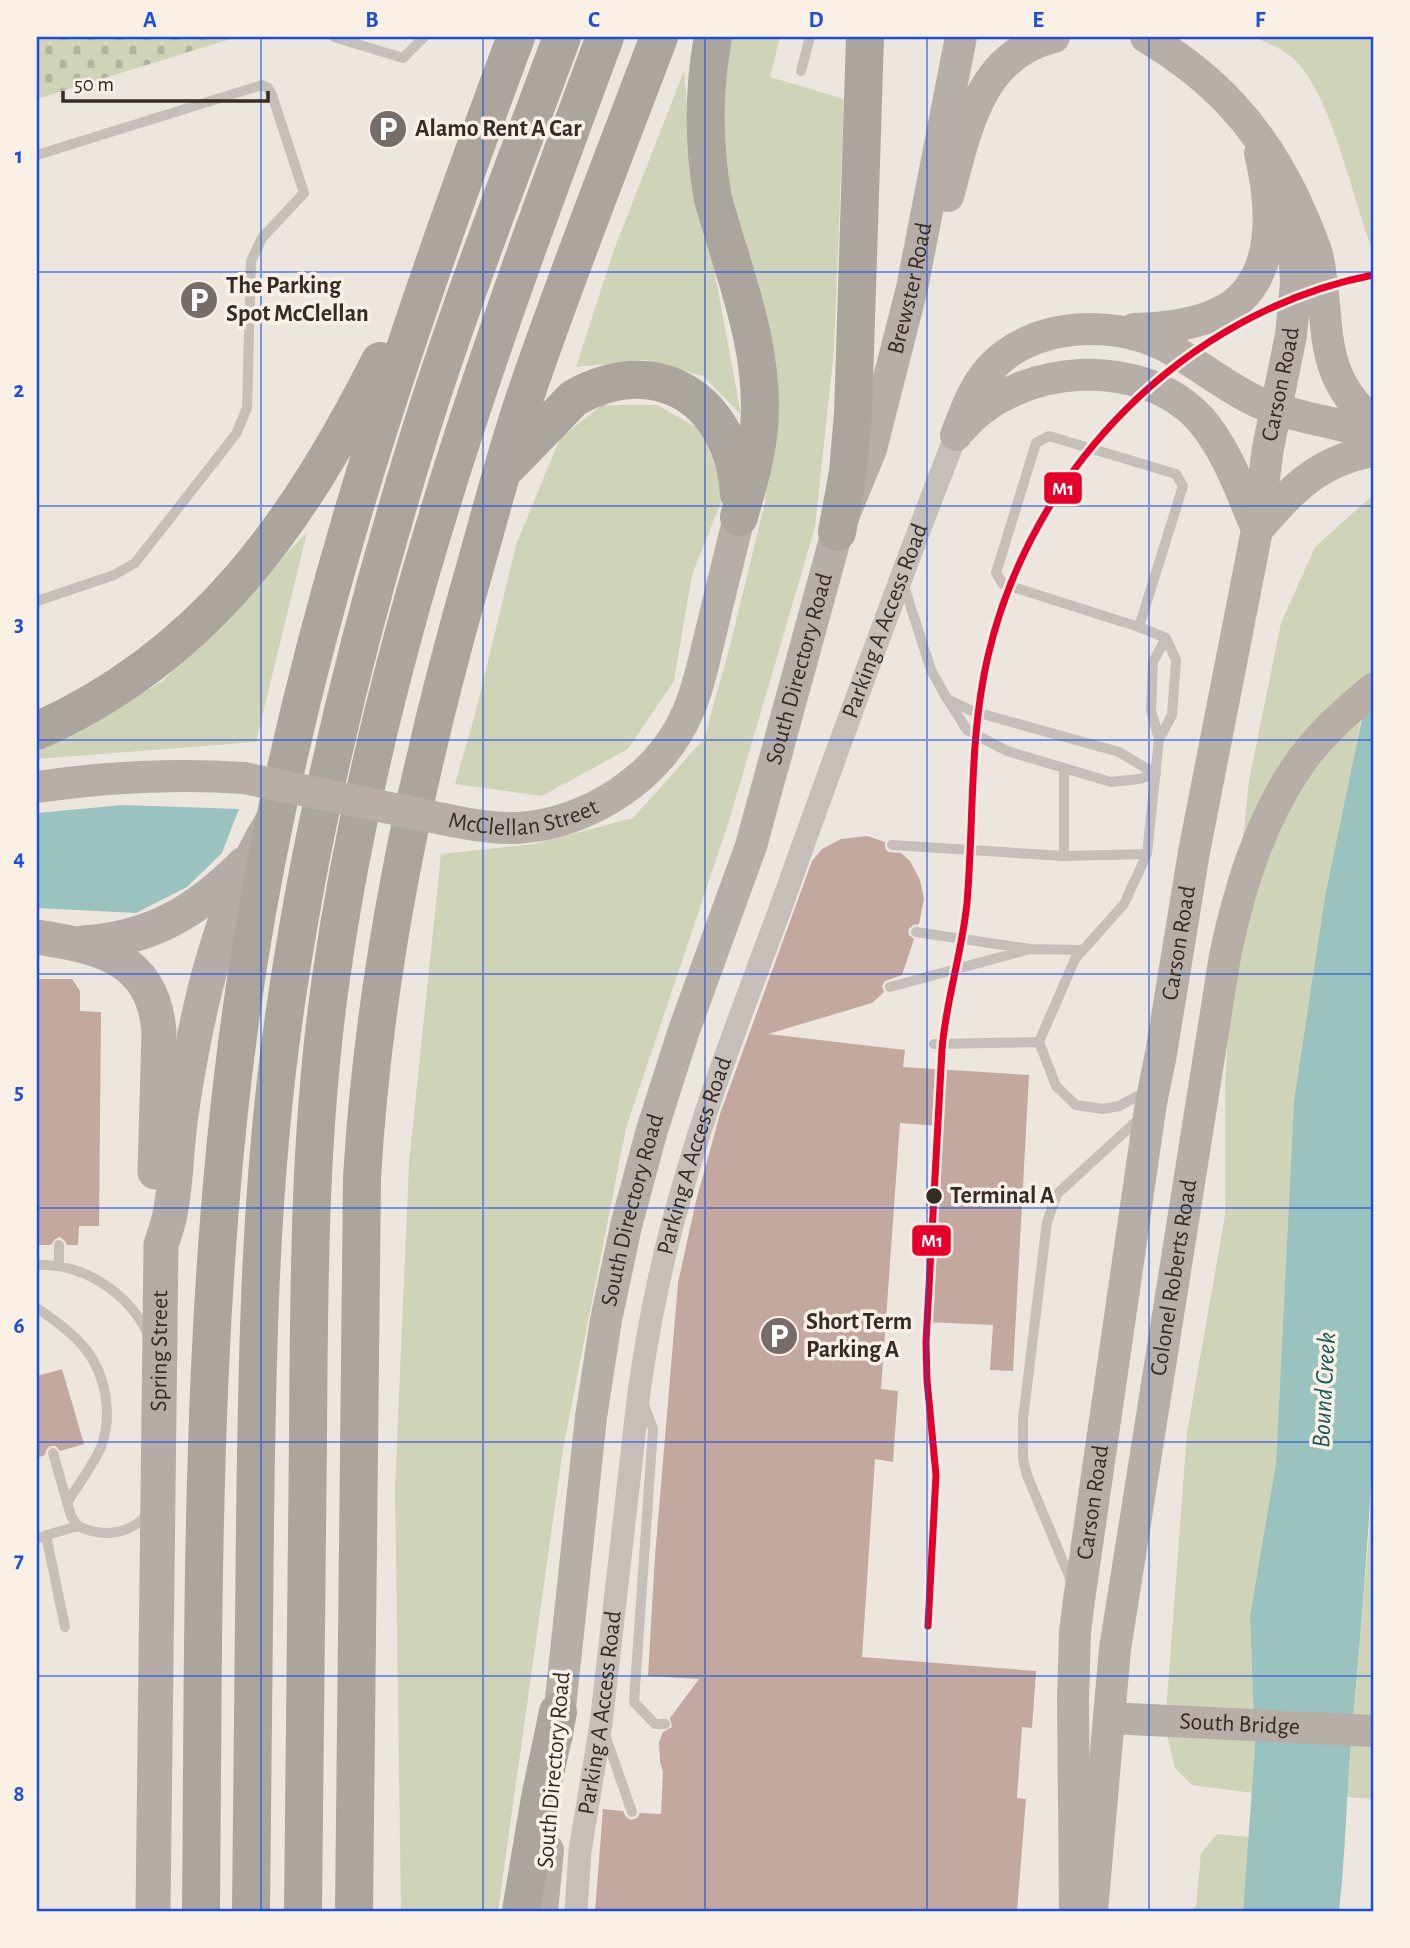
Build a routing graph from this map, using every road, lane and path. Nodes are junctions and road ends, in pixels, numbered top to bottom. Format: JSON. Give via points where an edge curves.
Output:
{"nodes":[{"id":1,"x":334,"y":37,"type":"edge"},
{"id":2,"x":424,"y":37,"type":"edge"},
{"id":3,"x":516,"y":37,"type":"edge"},
{"id":4,"x":562,"y":37,"type":"edge"},
{"id":5,"x":606,"y":37,"type":"edge"},
{"id":6,"x":659,"y":37,"type":"edge"},
{"id":7,"x":713,"y":37,"type":"edge"},
{"id":8,"x":810,"y":37,"type":"edge"},
{"id":9,"x":865,"y":37,"type":"edge"},
{"id":10,"x":961,"y":37,"type":"edge"},
{"id":11,"x":1054,"y":37,"type":"edge"},
{"id":12,"x":1146,"y":37,"type":"edge"},
{"id":13,"x":801,"y":71,"type":"dead end"},
{"id":14,"x":1250,"y":125,"type":"junction"},
{"id":15,"x":37,"y":155,"type":"edge"},
{"id":16,"x":1291,"y":192,"type":"junction"},
{"id":17,"x":441,"y":240,"type":"junction"},
{"id":18,"x":912,"y":288,"type":"junction"},
{"id":19,"x":1116,"y":330,"type":"junction"},
{"id":20,"x":1277,"y":410,"type":"junction"},
{"id":21,"x":1373,"y":422,"type":"edge"},
{"id":22,"x":1373,"y":434,"type":"edge"},
{"id":23,"x":956,"y":435,"type":"junction"},
{"id":24,"x":1373,"y":451,"type":"edge"},
{"id":25,"x":502,"y":474,"type":"junction"},
{"id":26,"x":739,"y":517,"type":"junction"},
{"id":27,"x":1257,"y":530,"type":"junction"},
{"id":28,"x":837,"y":532,"type":"junction"},
{"id":29,"x":901,"y":575,"type":"junction"},
{"id":30,"x":37,"y":601,"type":"edge"},
{"id":31,"x":1139,"y":627,"type":"junction"},
{"id":32,"x":1166,"y":638,"type":"junction"},
{"id":33,"x":1373,"y":689,"type":"edge"},
{"id":34,"x":947,"y":699,"type":"junction"},
{"id":35,"x":37,"y":731,"type":"edge"},
{"id":36,"x":1159,"y":739,"type":"junction"},
{"id":37,"x":1064,"y":768,"type":"junction"},
{"id":38,"x":1156,"y":774,"type":"junction"},
{"id":39,"x":37,"y":787,"type":"edge"},
{"id":40,"x":278,"y":810,"type":"junction"},
{"id":41,"x":892,"y":845,"type":"dead end"},
{"id":42,"x":1147,"y":854,"type":"junction"},
{"id":43,"x":1064,"y":856,"type":"junction"},
{"id":44,"x":249,"y":859,"type":"junction"},
{"id":45,"x":916,"y":932,"type":"dead end"},
{"id":46,"x":37,"y":937,"type":"edge"},
{"id":47,"x":79,"y":944,"type":"junction"},
{"id":48,"x":1030,"y":949,"type":"junction"},
{"id":49,"x":1083,"y":950,"type":"junction"},
{"id":50,"x":890,"y":987,"type":"dead end"},
{"id":51,"x":1039,"y":1042,"type":"junction"},
{"id":52,"x":934,"y":1044,"type":"dead end"},
{"id":53,"x":1153,"y":1095,"type":"junction"},
{"id":54,"x":59,"y":1245,"type":"dead end"},
{"id":55,"x":161,"y":1245,"type":"junction"},
{"id":56,"x":37,"y":1265,"type":"edge"},
{"id":57,"x":59,"y":1265,"type":"junction"},
{"id":58,"x":37,"y":1308,"type":"edge"},
{"id":59,"x":159,"y":1373,"type":"junction"},
{"id":60,"x":639,"y":1392,"type":"junction"},
{"id":61,"x":53,"y":1453,"type":"dead end"},
{"id":62,"x":158,"y":1499,"type":"junction"},
{"id":63,"x":67,"y":1503,"type":"junction"},
{"id":64,"x":78,"y":1526,"type":"junction"},
{"id":65,"x":41,"y":1537,"type":"edge"},
{"id":66,"x":1079,"y":1600,"type":"junction"},
{"id":67,"x":65,"y":1627,"type":"dead end"},
{"id":68,"x":558,"y":1712,"type":"junction"},
{"id":69,"x":1109,"y":1718,"type":"junction"},
{"id":70,"x":601,"y":1724,"type":"junction"},
{"id":71,"x":665,"y":1724,"type":"dead end"},
{"id":72,"x":1373,"y":1731,"type":"edge"},
{"id":73,"x":632,"y":1812,"type":"dead end"},
{"id":74,"x":153,"y":1911,"type":"edge"},
{"id":75,"x":201,"y":1911,"type":"edge"},
{"id":76,"x":251,"y":1911,"type":"edge"},
{"id":77,"x":303,"y":1911,"type":"edge"},
{"id":78,"x":354,"y":1911,"type":"edge"},
{"id":79,"x":521,"y":1911,"type":"edge"},
{"id":80,"x":542,"y":1911,"type":"edge"},
{"id":81,"x":576,"y":1911,"type":"edge"},
{"id":82,"x":1075,"y":1911,"type":"edge"},
{"id":83,"x":1092,"y":1911,"type":"edge"}],
"edges":[{"from":1,"to":2,"type":"lane","via":[[403,58]]},
{"from":3,"to":17,"type":"highway"},
{"from":4,"to":76,"type":"highway","via":[[451,341],[390,531],[339,727],[295,945],[271,1120],[261,1271]]},
{"from":5,"to":77,"type":"highway","via":[[491,350],[430,540],[379,735],[339,929],[324,1028],[313,1178]]},
{"from":6,"to":25,"type":"highway","via":[[525,395]]},
{"from":7,"to":26,"type":"highway","via":[[705,97],[710,178],[751,331],[759,380],[758,438]]},
{"from":8,"to":13,"type":"lane"},
{"from":9,"to":28,"type":"highway","via":[[853,414]]},
{"from":10,"to":18,"type":"street","name":"Brewster Road"},
{"from":11,"to":18,"type":"street","via":[[1020,51],[980,95],[939,230]]},
{"from":12,"to":14,"type":"street","name":"Carson Road","via":[[1201,74]]},
{"from":14,"to":16,"type":"street","name":"Carson Road"},
{"from":14,"to":19,"type":"street","via":[[1266,179],[1269,215],[1265,253],[1252,283],[1230,306],[1199,321]]},
{"from":15,"to":30,"type":"lane","via":[[262,85],[272,95],[304,193],[262,238],[251,261],[247,408],[236,434],[135,563],[114,575]]},
{"from":16,"to":20,"type":"street","name":"Carson Road","via":[[1295,301]]},
{"from":16,"to":21,"type":"street","via":[[1317,254],[1332,365],[1345,391]]},
{"from":17,"to":35,"type":"highway","via":[[329,455],[249,569],[199,624],[138,675]]},
{"from":17,"to":40,"type":"highway","via":[[347,528]]},
{"from":18,"to":28,"type":"street","name":"Brewster Road","via":[[871,450]]},
{"from":19,"to":20,"type":"street","name":"Parking A Access Road","via":[[1164,345]]},
{"from":19,"to":23,"type":"street","name":"Parking A Access Road","via":[[1067,331],[1026,342],[1007,353],[979,382]]},
{"from":20,"to":22,"type":"street","name":"Parking A Access Road"},
{"from":20,"to":27,"type":"street","name":"Carson Road"},
{"from":23,"to":27,"type":"street","name":"Parking A Access Road","via":[[999,397],[1037,380],[1104,376],[1146,385],[1182,404],[1206,427],[1234,475]]},
{"from":23,"to":29,"type":"street","name":"Parking A Access Road"},
{"from":24,"to":27,"type":"street","via":[[1340,459],[1316,472]]},
{"from":25,"to":26,"type":"highway","via":[[574,398],[613,382],[656,382],[697,401],[723,429],[736,473]]},
{"from":25,"to":78,"type":"highway","via":[[416,792],[369,1079],[361,1229]]},
{"from":26,"to":39,"type":"street","name":"McClellan Street","bridge":true,"via":[[694,694],[675,735],[629,786],[556,822],[494,828],[244,778],[161,774]]},
{"from":27,"to":53,"type":"street","name":"Carson Road","via":[[1194,852]]},
{"from":28,"to":68,"type":"street","name":"South Directory Road","via":[[751,846],[679,1045],[626,1226],[591,1417]]},
{"from":29,"to":34,"type":"lane","via":[[931,670]]},
{"from":29,"to":60,"type":"street","name":"Parking A Access Road","via":[[700,1130],[671,1231]]},
{"from":31,"to":31,"type":"lane","via":[[1003,584],[996,573],[1036,443],[1049,436],[1176,474],[1183,486]]},
{"from":31,"to":32,"type":"lane"},
{"from":32,"to":36,"type":"lane","via":[[1153,662],[1151,710]]},
{"from":32,"to":36,"type":"lane","via":[[1176,660],[1172,715]]},
{"from":33,"to":69,"type":"street","name":"Colonel Roberts Road","via":[[1331,727],[1295,770],[1273,810],[1238,900],[1225,956],[1143,1469]]},
{"from":34,"to":37,"type":"lane","via":[[967,730],[1007,751]]},
{"from":34,"to":38,"type":"lane","via":[[972,711],[1119,751]]},
{"from":36,"to":38,"type":"lane"},
{"from":37,"to":38,"type":"lane","via":[[1111,782]]},
{"from":37,"to":43,"type":"lane"},
{"from":38,"to":42,"type":"lane"},
{"from":40,"to":44,"type":"main road","name":"Spring Street"},
{"from":40,"to":75,"type":"highway","via":[[241,1014],[216,1261],[206,1470]]},
{"from":41,"to":43,"type":"lane"},
{"from":42,"to":43,"type":"lane"},
{"from":42,"to":49,"type":"lane","via":[[1124,904]]},
{"from":44,"to":47,"type":"main road","via":[[204,900],[168,923],[131,937]]},
{"from":44,"to":55,"type":"main road","name":"Spring Street","via":[[225,919],[203,996],[181,1109],[170,1214]]},
{"from":45,"to":48,"type":"lane"},
{"from":46,"to":47,"type":"main road"},
{"from":47,"to":55,"type":"main road","via":[[111,954],[135,972],[146,985],[157,1014],[155,1208]]},
{"from":48,"to":49,"type":"lane"},
{"from":48,"to":50,"type":"lane"},
{"from":49,"to":51,"type":"lane"},
{"from":51,"to":52,"type":"lane"},
{"from":51,"to":53,"type":"lane","via":[[1056,1086],[1076,1105],[1103,1109]]},
{"from":53,"to":66,"type":"street","name":"Carson Road"},
{"from":53,"to":66,"type":"lane","via":[[1138,1122],[1057,1194],[1047,1222],[1023,1419],[1023,1459]]},
{"from":54,"to":57,"type":"lane"},
{"from":55,"to":59,"type":"main road","name":"Spring Street"},
{"from":56,"to":57,"type":"lane"},
{"from":57,"to":59,"type":"lane","via":[[95,1279],[137,1316],[154,1348]]},
{"from":58,"to":63,"type":"lane","via":[[86,1348],[104,1387],[106,1431],[101,1447]]},
{"from":59,"to":62,"type":"main road","name":"Spring Street"},
{"from":60,"to":70,"type":"street","name":"Parking A Access Road"},
{"from":60,"to":71,"type":"lane","via":[[653,1429],[634,1702],[655,1724]]},
{"from":61,"to":63,"type":"lane"},
{"from":62,"to":64,"type":"lane","via":[[131,1529],[103,1534]]},
{"from":62,"to":74,"type":"main road","name":"Spring Street"},
{"from":63,"to":64,"type":"lane"},
{"from":64,"to":65,"type":"lane"},
{"from":65,"to":67,"type":"lane"},
{"from":66,"to":82,"type":"street","name":"Carson Road","via":[[1073,1698]]},
{"from":68,"to":79,"type":"highway"},
{"from":68,"to":80,"type":"street","name":"South Directory Road"},
{"from":69,"to":72,"type":"street","name":"South Bridge"},
{"from":69,"to":83,"type":"street","name":"Colonel Roberts Road"},
{"from":70,"to":73,"type":"lane"},
{"from":70,"to":81,"type":"street","name":"Parking A Access Road","via":[[580,1851]]}]}
